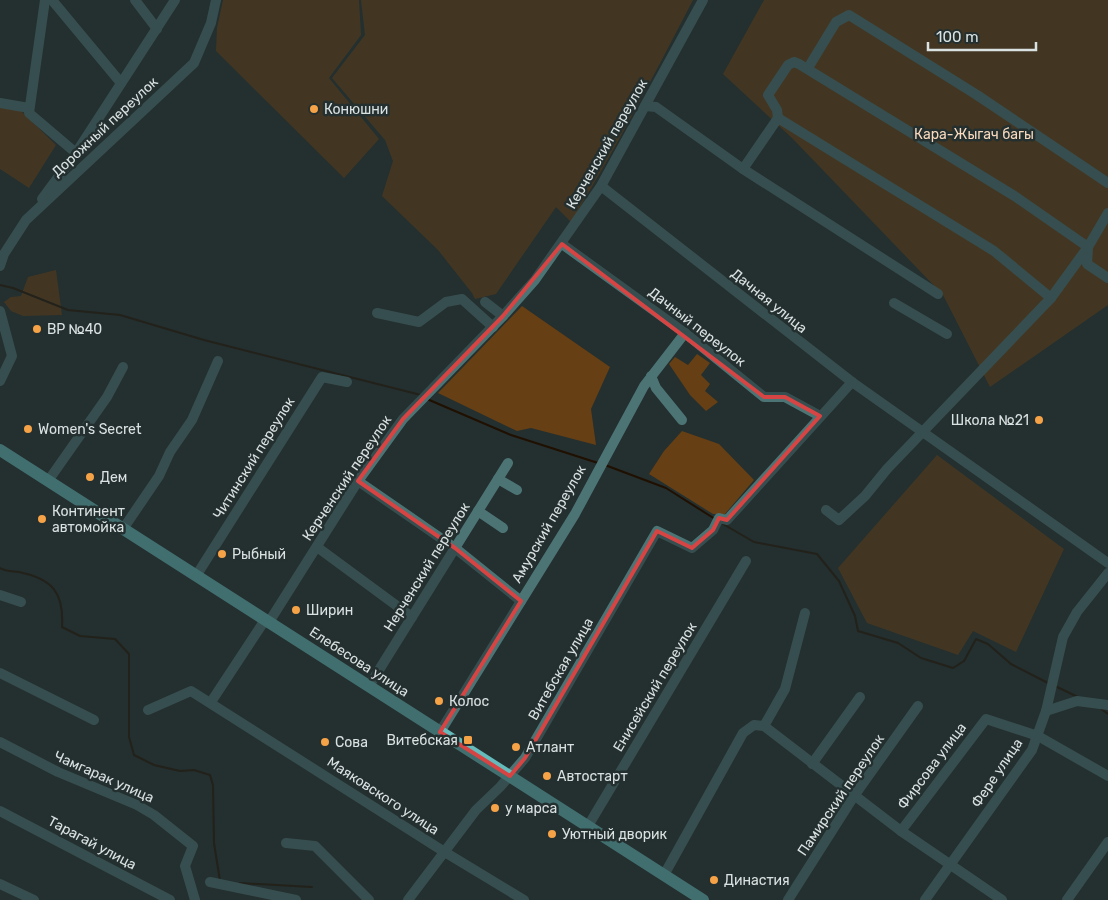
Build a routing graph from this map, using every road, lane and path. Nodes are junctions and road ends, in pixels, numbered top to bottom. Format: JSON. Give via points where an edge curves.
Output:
{"nodes":[{"id":1,"x":45,"y":0,"type":"edge"},
{"id":2,"x":52,"y":0,"type":"edge"},
{"id":3,"x":135,"y":0,"type":"edge"},
{"id":4,"x":175,"y":0,"type":"edge"},
{"id":5,"x":216,"y":0,"type":"edge"},
{"id":6,"x":703,"y":0,"type":"edge"},
{"id":7,"x":156,"y":29,"type":"junction"},
{"id":8,"x":808,"y":68,"type":"junction"},
{"id":9,"x":121,"y":83,"type":"junction"},
{"id":10,"x":0,"y":104,"type":"edge"},
{"id":11,"x":645,"y":106,"type":"junction"},
{"id":12,"x":29,"y":108,"type":"junction"},
{"id":13,"x":778,"y":118,"type":"junction"},
{"id":14,"x":76,"y":153,"type":"junction"},
{"id":15,"x":742,"y":169,"type":"junction"},
{"id":16,"x":1108,"y":183,"type":"edge"},
{"id":17,"x":601,"y":186,"type":"junction"},
{"id":18,"x":1108,"y":213,"type":"edge"},
{"id":19,"x":26,"y":220,"type":"junction"},
{"id":20,"x":562,"y":244,"type":"junction"},
{"id":21,"x":1088,"y":247,"type":"junction"},
{"id":22,"x":0,"y":266,"type":"edge"},
{"id":23,"x":1108,"y":278,"type":"edge"},
{"id":24,"x":938,"y":294,"type":"dead end"},
{"id":25,"x":1051,"y":298,"type":"junction"},
{"id":26,"x":486,"y":302,"type":"dead end"},
{"id":27,"x":894,"y":303,"type":"dead end"},
{"id":28,"x":0,"y":311,"type":"edge"},
{"id":29,"x":377,"y":312,"type":"dead end"},
{"id":30,"x":503,"y":316,"type":"junction"},
{"id":31,"x":493,"y":327,"type":"junction"},
{"id":32,"x":685,"y":334,"type":"junction"},
{"id":33,"x":947,"y":334,"type":"dead end"},
{"id":34,"x":218,"y":361,"type":"dead end"},
{"id":35,"x":123,"y":367,"type":"dead end"},
{"id":36,"x":651,"y":376,"type":"junction"},
{"id":37,"x":0,"y":381,"type":"edge"},
{"id":38,"x":347,"y":382,"type":"dead end"},
{"id":39,"x":852,"y":382,"type":"junction"},
{"id":40,"x":820,"y":416,"type":"junction"},
{"id":41,"x":682,"y":420,"type":"dead end"},
{"id":42,"x":922,"y":433,"type":"junction"},
{"id":43,"x":0,"y":450,"type":"edge"},
{"id":44,"x":508,"y":463,"type":"dead end"},
{"id":45,"x":498,"y":479,"type":"junction"},
{"id":46,"x":48,"y":481,"type":"junction"},
{"id":47,"x":358,"y":481,"type":"junction"},
{"id":48,"x":517,"y":490,"type":"dead end"},
{"id":49,"x":826,"y":510,"type":"dead end"},
{"id":50,"x":478,"y":512,"type":"junction"},
{"id":51,"x":503,"y":528,"type":"dead end"},
{"id":52,"x":123,"y":529,"type":"junction"},
{"id":53,"x":317,"y":547,"type":"junction"},
{"id":54,"x":455,"y":548,"type":"junction"},
{"id":55,"x":746,"y":561,"type":"dead end"},
{"id":56,"x":1108,"y":563,"type":"edge"},
{"id":57,"x":1108,"y":573,"type":"edge"},
{"id":58,"x":196,"y":576,"type":"junction"},
{"id":59,"x":0,"y":595,"type":"edge"},
{"id":60,"x":521,"y":600,"type":"junction"},
{"id":61,"x":21,"y":602,"type":"dead end"},
{"id":62,"x":805,"y":613,"type":"dead end"},
{"id":63,"x":412,"y":617,"type":"junction"},
{"id":64,"x":267,"y":621,"type":"junction"},
{"id":65,"x":0,"y":673,"type":"edge"},
{"id":66,"x":369,"y":686,"type":"junction"},
{"id":67,"x":860,"y":697,"type":"dead end"},
{"id":68,"x":211,"y":702,"type":"junction"},
{"id":69,"x":1108,"y":705,"type":"edge"},
{"id":70,"x":918,"y":706,"type":"dead end"},
{"id":71,"x":148,"y":710,"type":"dead end"},
{"id":72,"x":1046,"y":711,"type":"junction"},
{"id":73,"x":94,"y":720,"type":"dead end"},
{"id":74,"x":759,"y":725,"type":"junction"},
{"id":75,"x":440,"y":732,"type":"junction"},
{"id":76,"x":1038,"y":736,"type":"junction"},
{"id":77,"x":0,"y":742,"type":"edge"},
{"id":78,"x":812,"y":764,"type":"junction"},
{"id":79,"x":510,"y":776,"type":"junction"},
{"id":80,"x":1108,"y":776,"type":"edge"},
{"id":81,"x":854,"y":796,"type":"junction"},
{"id":82,"x":0,"y":811,"type":"edge"},
{"id":83,"x":588,"y":826,"type":"junction"},
{"id":84,"x":901,"y":831,"type":"junction"},
{"id":85,"x":1108,"y":842,"type":"edge"},
{"id":86,"x":286,"y":843,"type":"dead end"},
{"id":87,"x":443,"y":851,"type":"junction"},
{"id":88,"x":950,"y":865,"type":"junction"},
{"id":89,"x":664,"y":875,"type":"junction"},
{"id":90,"x":210,"y":882,"type":"dead end"},
{"id":91,"x":0,"y":884,"type":"edge"},
{"id":92,"x":1000,"y":899,"type":"edge"},
{"id":93,"x":34,"y":900,"type":"edge"},
{"id":94,"x":170,"y":900,"type":"edge"},
{"id":95,"x":195,"y":900,"type":"edge"},
{"id":96,"x":296,"y":900,"type":"edge"},
{"id":97,"x":369,"y":900,"type":"edge"},
{"id":98,"x":408,"y":900,"type":"edge"},
{"id":99,"x":524,"y":900,"type":"edge"},
{"id":100,"x":703,"y":900,"type":"edge"},
{"id":101,"x":788,"y":900,"type":"edge"},
{"id":102,"x":925,"y":900,"type":"edge"},
{"id":103,"x":1067,"y":900,"type":"edge"}],
"edges":[{"from":1,"to":12,"type":"street"},
{"from":2,"to":9,"type":"street"},
{"from":3,"to":7,"type":"street"},
{"from":4,"to":7,"type":"street"},
{"from":5,"to":19,"type":"street","name":"Дорожный переулок","via":[[211,22],[194,63]]},
{"from":6,"to":11,"type":"street","name":"Керченский переулок"},
{"from":7,"to":9,"type":"street"},
{"from":8,"to":13,"type":"street","via":[[792,62],[776,82],[768,96]]},
{"from":8,"to":16,"type":"street","via":[[836,22],[849,15],[977,95]]},
{"from":8,"to":21,"type":"street","via":[[1016,197]]},
{"from":9,"to":14,"type":"street"},
{"from":10,"to":12,"type":"street"},
{"from":11,"to":15,"type":"street","via":[[656,107]]},
{"from":11,"to":17,"type":"street","name":"Керченский переулок"},
{"from":12,"to":14,"type":"street","via":[[29,113]]},
{"from":13,"to":15,"type":"street"},
{"from":13,"to":25,"type":"street","via":[[994,251]]},
{"from":14,"to":19,"type":"street"},
{"from":15,"to":24,"type":"street"},
{"from":17,"to":20,"type":"street","name":"Керченский переулок"},
{"from":17,"to":39,"type":"street","name":"Дачная улица"},
{"from":18,"to":21,"type":"street"},
{"from":19,"to":22,"type":"street","name":"Дорожный переулок"},
{"from":20,"to":30,"type":"street","name":"Керченский переулок","via":[[536,280]]},
{"from":20,"to":32,"type":"street","name":"Дачный переулок"},
{"from":21,"to":23,"type":"street","via":[[1087,264]]},
{"from":21,"to":25,"type":"street"},
{"from":25,"to":42,"type":"street"},
{"from":26,"to":30,"type":"street"},
{"from":27,"to":33,"type":"street"},
{"from":28,"to":37,"type":"street","via":[[12,356]]},
{"from":29,"to":31,"type":"street","via":[[419,322],[446,302],[462,300]]},
{"from":30,"to":31,"type":"street","name":"Керченский переулок"},
{"from":31,"to":47,"type":"street","name":"Керченский переулок","via":[[403,418]]},
{"from":32,"to":36,"type":"street","name":"Амурский переулок"},
{"from":32,"to":40,"type":"street","name":"Дачный переулок","via":[[764,397],[785,397]]},
{"from":34,"to":52,"type":"street","via":[[192,420]]},
{"from":35,"to":46,"type":"street","via":[[107,397]]},
{"from":36,"to":41,"type":"street","via":[[656,388]]},
{"from":36,"to":60,"type":"street","name":"Амурский переулок","via":[[621,424],[574,514]]},
{"from":38,"to":58,"type":"street","name":"Читинский переулок","via":[[322,377]]},
{"from":39,"to":40,"type":"street"},
{"from":39,"to":42,"type":"street","name":"Дачная улица"},
{"from":40,"to":79,"type":"street","name":"Витебская улица","via":[[728,520],[719,518],[713,530],[692,548],[657,531],[526,758]]},
{"from":42,"to":49,"type":"street","via":[[839,520]]},
{"from":42,"to":56,"type":"street","name":"Дачная улица"},
{"from":43,"to":46,"type":"main road","name":"Елебесова улица"},
{"from":44,"to":45,"type":"street","name":"Нерченский переулок"},
{"from":45,"to":48,"type":"street"},
{"from":45,"to":50,"type":"street","name":"Нерченский переулок"},
{"from":46,"to":52,"type":"main road","name":"Елебесова улица"},
{"from":47,"to":53,"type":"street","name":"Керченский переулок"},
{"from":47,"to":54,"type":"street"},
{"from":50,"to":51,"type":"street"},
{"from":50,"to":54,"type":"street","name":"Нерченский переулок"},
{"from":52,"to":58,"type":"main road","name":"Елебесова улица"},
{"from":53,"to":63,"type":"street"},
{"from":53,"to":64,"type":"street","name":"Керченский переулок"},
{"from":54,"to":60,"type":"street"},
{"from":54,"to":63,"type":"street","name":"Нерченский переулок"},
{"from":55,"to":83,"type":"street","name":"Енисейский переулок"},
{"from":57,"to":72,"type":"street","name":"Фере улица","via":[[1077,612],[1063,637]]},
{"from":58,"to":64,"type":"main road","name":"Елебесова улица"},
{"from":59,"to":61,"type":"street"},
{"from":60,"to":75,"type":"street","name":"Амурский переулок"},
{"from":62,"to":74,"type":"street","via":[[785,689]]},
{"from":63,"to":66,"type":"street","name":"Нерченский переулок"},
{"from":64,"to":66,"type":"main road","name":"Елебесова улица"},
{"from":64,"to":68,"type":"street","name":"Керченский переулок"},
{"from":65,"to":73,"type":"street"},
{"from":66,"to":75,"type":"main road","name":"Елебесова улица"},
{"from":67,"to":78,"type":"street"},
{"from":68,"to":71,"type":"street","name":"Маяковского улица","via":[[191,691]]},
{"from":68,"to":87,"type":"street","name":"Маяковского улица"},
{"from":69,"to":72,"type":"street","via":[[1077,701]]},
{"from":70,"to":81,"type":"street","name":"Памирский переулок"},
{"from":72,"to":76,"type":"street","name":"Фере улица"},
{"from":74,"to":78,"type":"street","name":"Фирсова улица"},
{"from":74,"to":89,"type":"street","via":[[743,733]]},
{"from":75,"to":79,"type":"main road","name":"Елебесова улица"},
{"from":76,"to":80,"type":"street"},
{"from":76,"to":84,"type":"street","name":"Фирсова улица","via":[[986,719]]},
{"from":76,"to":88,"type":"street","name":"Фере улица","via":[[1032,750]]},
{"from":77,"to":95,"type":"street","name":"Чамгарак улица","via":[[58,772],[137,805],[194,846],[185,866]]},
{"from":78,"to":81,"type":"street","name":"Фирсова улица"},
{"from":79,"to":83,"type":"main road","name":"Елебесова улица"},
{"from":79,"to":87,"type":"street","name":"Витебская улица","via":[[476,810]]},
{"from":81,"to":84,"type":"street","name":"Фирсова улица"},
{"from":81,"to":101,"type":"street","name":"Памирский переулок"},
{"from":82,"to":94,"type":"street","name":"Тарагай улица"},
{"from":83,"to":89,"type":"main road","name":"Елебесова улица"},
{"from":84,"to":88,"type":"street","name":"Фирсова улица"},
{"from":85,"to":103,"type":"street"},
{"from":86,"to":97,"type":"street","via":[[315,846]]},
{"from":87,"to":98,"type":"street","name":"Витебская улица"},
{"from":87,"to":99,"type":"street","name":"Маяковского улица"},
{"from":88,"to":92,"type":"street","name":"Фирсова улица"},
{"from":88,"to":102,"type":"street","name":"Фере улица"},
{"from":89,"to":100,"type":"main road","name":"Елебесова улица"},
{"from":90,"to":96,"type":"street"},
{"from":91,"to":93,"type":"street"}]}
